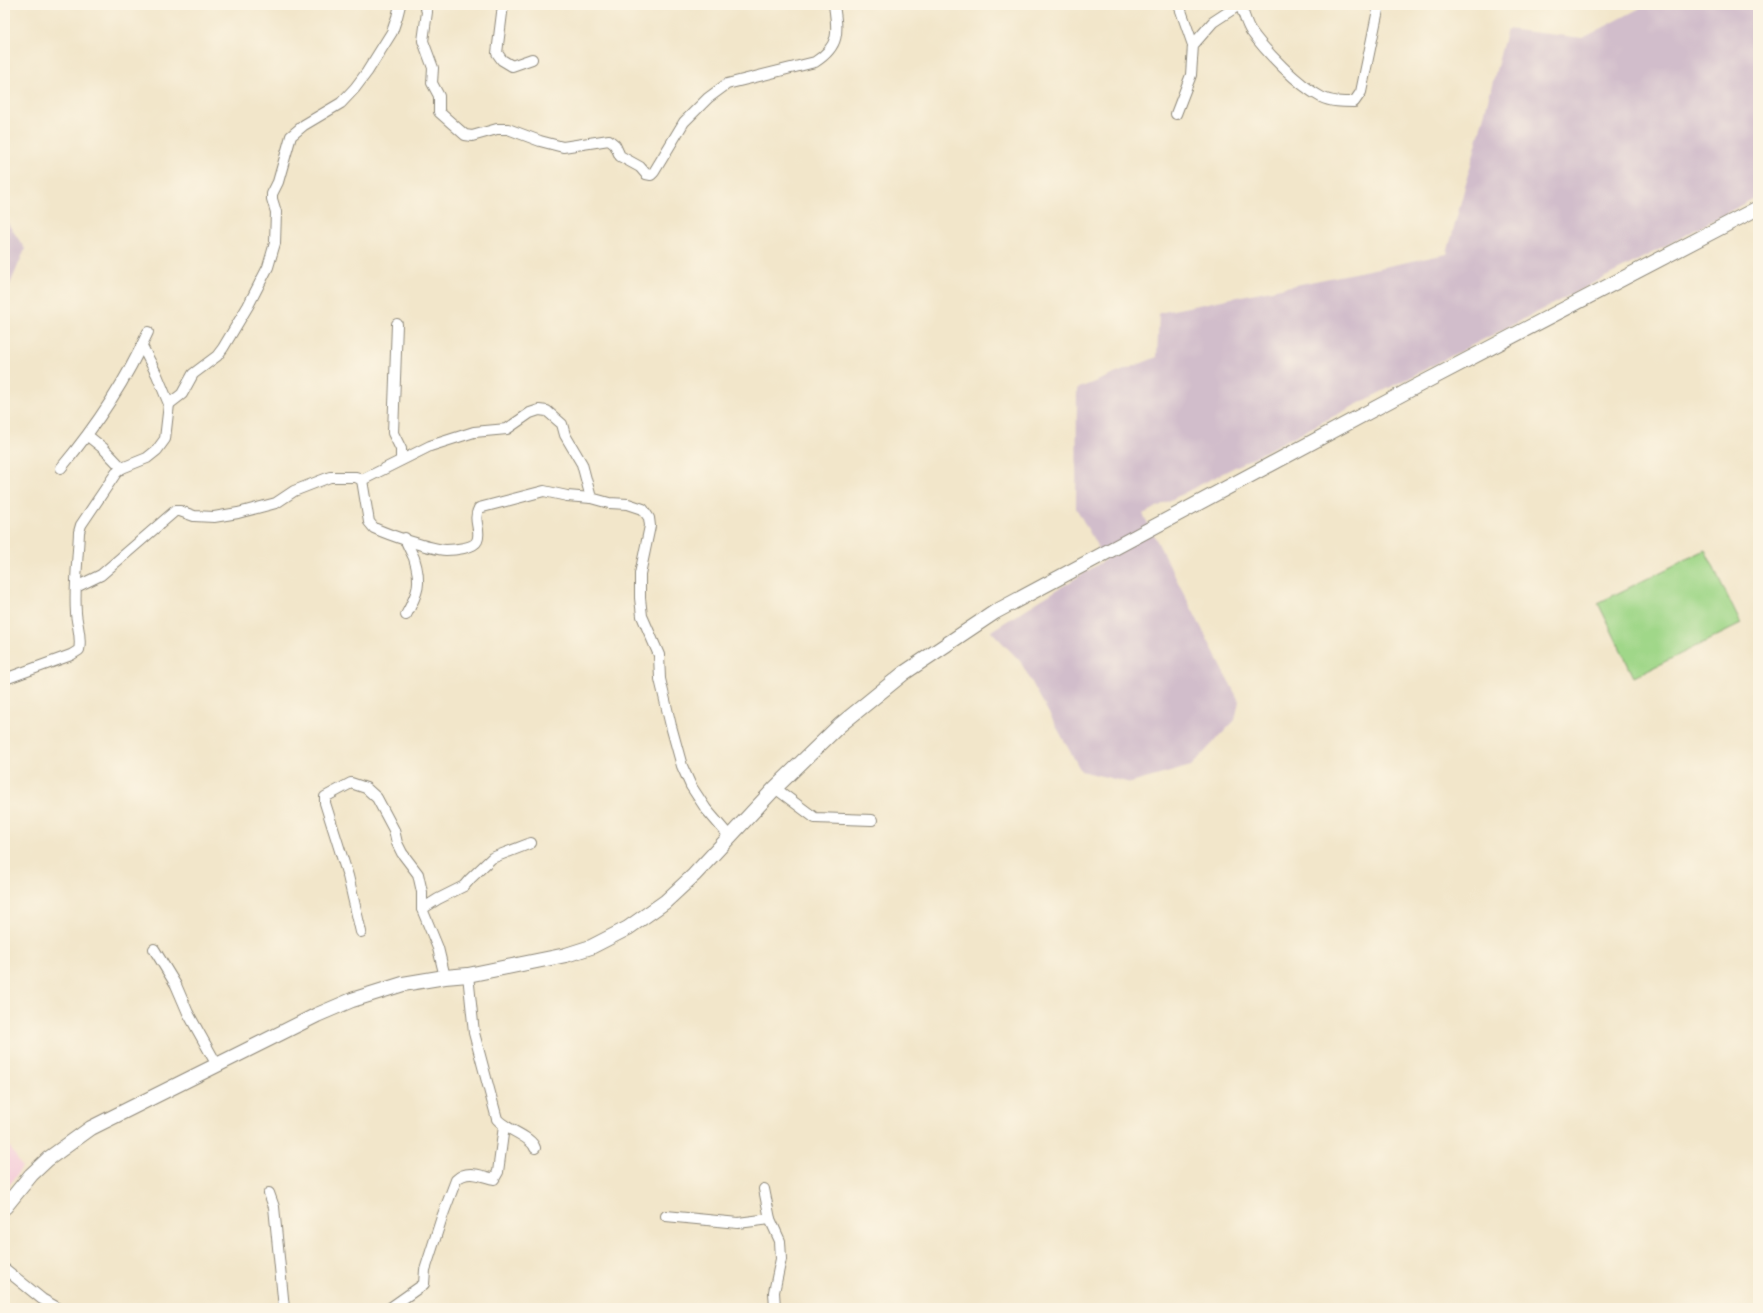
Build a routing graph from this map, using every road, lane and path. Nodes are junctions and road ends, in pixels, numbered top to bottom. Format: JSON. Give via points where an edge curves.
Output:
{"nodes":[{"id":1,"x":400,"y":5,"type":"edge"},
{"id":2,"x":425,"y":5,"type":"edge"},
{"id":3,"x":503,"y":5,"type":"edge"},
{"id":4,"x":834,"y":5,"type":"edge"},
{"id":5,"x":1179,"y":5,"type":"edge"},
{"id":6,"x":1240,"y":5,"type":"edge"},
{"id":7,"x":1379,"y":5,"type":"edge"},
{"id":8,"x":1193,"y":44,"type":"junction"},
{"id":9,"x":532,"y":59,"type":"dead end"},
{"id":10,"x":1176,"y":114,"type":"dead end"},
{"id":11,"x":1758,"y":208,"type":"edge"},
{"id":12,"x":397,"y":324,"type":"dead end"},
{"id":13,"x":148,"y":332,"type":"dead end"},
{"id":14,"x":142,"y":346,"type":"junction"},
{"id":15,"x":169,"y":404,"type":"junction"},
{"id":16,"x":88,"y":436,"type":"junction"},
{"id":17,"x":401,"y":460,"type":"junction"},
{"id":18,"x":61,"y":468,"type":"dead end"},
{"id":19,"x":122,"y":468,"type":"junction"},
{"id":20,"x":362,"y":480,"type":"junction"},
{"id":21,"x":591,"y":498,"type":"junction"},
{"id":22,"x":405,"y":538,"type":"junction"},
{"id":23,"x":76,"y":587,"type":"junction"},
{"id":24,"x":406,"y":615,"type":"dead end"},
{"id":25,"x":5,"y":679,"type":"edge"},
{"id":26,"x":775,"y":788,"type":"junction"},
{"id":27,"x":872,"y":820,"type":"dead end"},
{"id":28,"x":730,"y":836,"type":"junction"},
{"id":29,"x":531,"y":843,"type":"dead end"},
{"id":30,"x":422,"y":909,"type":"junction"},
{"id":31,"x":361,"y":932,"type":"dead end"},
{"id":32,"x":154,"y":949,"type":"dead end"},
{"id":33,"x":468,"y":975,"type":"junction"},
{"id":34,"x":445,"y":977,"type":"junction"},
{"id":35,"x":217,"y":1065,"type":"junction"},
{"id":36,"x":504,"y":1126,"type":"junction"},
{"id":37,"x":535,"y":1148,"type":"dead end"},
{"id":38,"x":764,"y":1189,"type":"dead end"},
{"id":39,"x":270,"y":1193,"type":"dead end"},
{"id":40,"x":5,"y":1207,"type":"edge"},
{"id":41,"x":666,"y":1216,"type":"dead end"},
{"id":42,"x":770,"y":1219,"type":"junction"},
{"id":43,"x":5,"y":1269,"type":"edge"},
{"id":44,"x":58,"y":1308,"type":"edge"},
{"id":45,"x":284,"y":1308,"type":"edge"},
{"id":46,"x":390,"y":1308,"type":"edge"},
{"id":47,"x":775,"y":1308,"type":"edge"}],
"edges":[{"from":1,"to":15,"type":"street","via":[[392,32],[355,88],[341,103],[304,125],[291,136],[272,194],[276,212],[275,243],[268,267],[223,348],[217,356],[193,374],[182,394]]},
{"from":2,"to":4,"type":"street","via":[[427,12],[423,41],[433,68],[432,82],[439,96],[439,112],[465,135],[508,129],[563,147],[609,140],[615,145],[620,156],[651,175],[684,122],[708,98],[727,84],[815,62],[827,54],[836,40]]},
{"from":3,"to":9,"type":"street","via":[[497,53],[502,60],[512,66]]},
{"from":5,"to":8,"type":"street"},
{"from":6,"to":7,"type":"street","via":[[1250,30],[1306,88],[1338,102],[1354,102],[1361,92]]},
{"from":6,"to":8,"type":"street","via":[[1213,22]]},
{"from":8,"to":10,"type":"street","via":[[1191,75]]},
{"from":11,"to":26,"type":"main road","via":[[1415,387],[995,612],[904,673],[840,725]]},
{"from":12,"to":17,"type":"street","via":[[393,433],[401,449]]},
{"from":13,"to":14,"type":"street"},
{"from":14,"to":15,"type":"street"},
{"from":14,"to":16,"type":"street","via":[[124,382]]},
{"from":15,"to":19,"type":"street","via":[[165,439],[157,450],[148,458]]},
{"from":16,"to":18,"type":"street"},
{"from":16,"to":19,"type":"street"},
{"from":17,"to":20,"type":"street"},
{"from":17,"to":21,"type":"street","via":[[430,446],[474,432],[507,429],[530,413],[547,411],[562,424],[565,435],[582,464]]},
{"from":19,"to":23,"type":"street","via":[[116,473],[82,525]]},
{"from":20,"to":22,"type":"street","via":[[369,522],[379,530]]},
{"from":20,"to":23,"type":"street","via":[[356,477],[330,477],[294,491],[276,503],[238,514],[214,517],[176,512],[101,576]]},
{"from":21,"to":22,"type":"street","via":[[544,491],[479,508],[476,514],[479,536],[472,546],[447,550]]},
{"from":21,"to":28,"type":"street","via":[[643,509],[649,518],[650,526],[640,574],[642,616],[659,656],[660,679],[682,766],[706,809]]},
{"from":22,"to":24,"type":"street","via":[[414,557],[419,581],[417,594]]},
{"from":23,"to":25,"type":"street","via":[[76,614],[81,642],[79,650]]},
{"from":26,"to":27,"type":"street","via":[[815,818]]},
{"from":26,"to":28,"type":"main road"},
{"from":28,"to":33,"type":"main road","via":[[665,902],[628,928],[591,947],[566,955]]},
{"from":29,"to":30,"type":"street","via":[[492,858],[464,886]]},
{"from":30,"to":31,"type":"street","via":[[418,874],[402,853],[394,830],[377,798],[366,788],[351,783],[325,797],[325,803],[348,876]]},
{"from":30,"to":34,"type":"street","via":[[438,948]]},
{"from":32,"to":35,"type":"street","via":[[176,985],[188,1013]]},
{"from":33,"to":34,"type":"main road"},
{"from":33,"to":36,"type":"street","via":[[474,1033],[497,1119]]},
{"from":34,"to":35,"type":"main road","via":[[402,984],[352,1000],[316,1015]]},
{"from":35,"to":40,"type":"main road","via":[[75,1138],[38,1168]]},
{"from":36,"to":37,"type":"street","via":[[531,1141]]},
{"from":36,"to":46,"type":"street","via":[[498,1172],[494,1179],[467,1173],[456,1180],[425,1270],[424,1284]]},
{"from":38,"to":42,"type":"street"},
{"from":39,"to":45,"type":"street","via":[[274,1207]]},
{"from":41,"to":42,"type":"street","via":[[738,1223]]},
{"from":42,"to":47,"type":"street","via":[[780,1241],[781,1259],[774,1292]]},
{"from":43,"to":44,"type":"street","via":[[42,1299]]}]}
